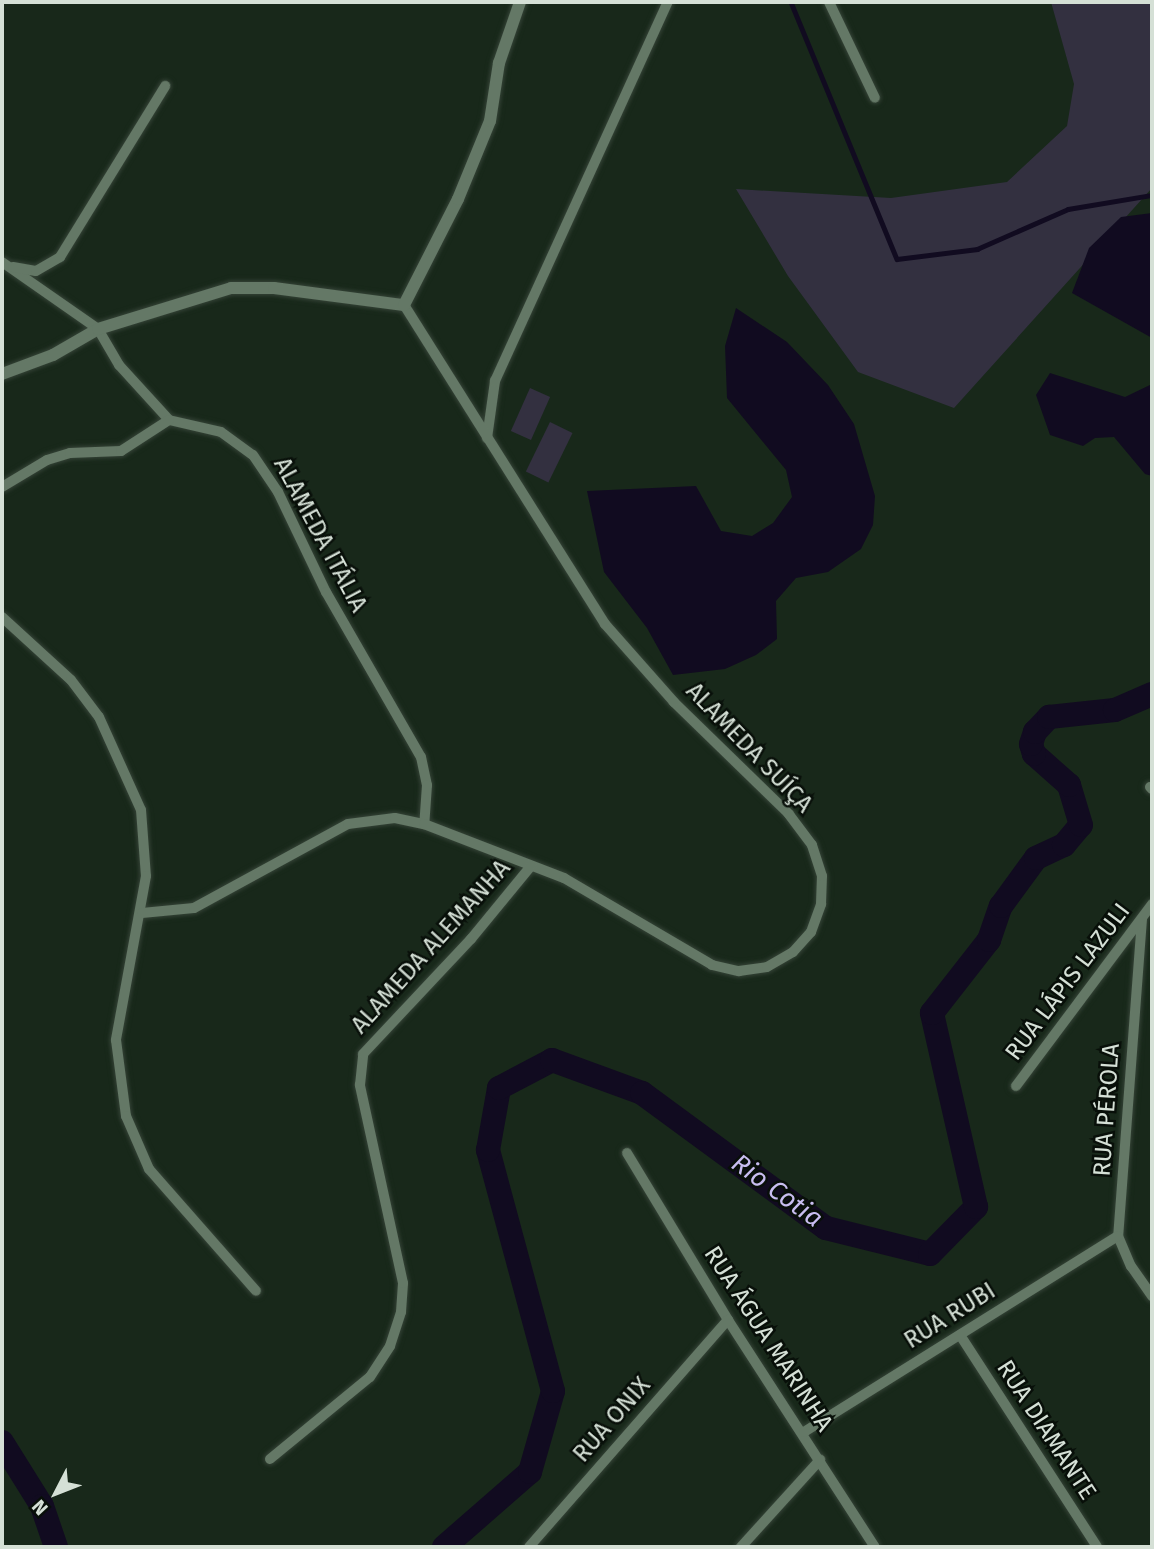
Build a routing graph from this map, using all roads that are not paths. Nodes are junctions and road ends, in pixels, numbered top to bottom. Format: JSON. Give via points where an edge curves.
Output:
{"nodes":[{"id":1,"x":520,"y":2,"type":"edge"},
{"id":2,"x":668,"y":2,"type":"edge"},
{"id":3,"x":829,"y":2,"type":"edge"},
{"id":4,"x":165,"y":86,"type":"dead end"},
{"id":5,"x":875,"y":98,"type":"dead end"},
{"id":6,"x":4,"y":264,"type":"edge"},
{"id":7,"x":404,"y":305,"type":"junction"},
{"id":8,"x":98,"y":329,"type":"junction"},
{"id":9,"x":2,"y":374,"type":"edge"},
{"id":10,"x":169,"y":420,"type":"junction"},
{"id":11,"x":487,"y":438,"type":"junction"},
{"id":12,"x":2,"y":487,"type":"edge"},
{"id":13,"x":2,"y":617,"type":"edge"},
{"id":14,"x":424,"y":824,"type":"junction"},
{"id":15,"x":531,"y":866,"type":"junction"},
{"id":16,"x":1152,"y":904,"type":"edge"},
{"id":17,"x":142,"y":913,"type":"junction"},
{"id":18,"x":1142,"y":919,"type":"junction"},
{"id":19,"x":1016,"y":1086,"type":"dead end"},
{"id":20,"x":627,"y":1153,"type":"dead end"},
{"id":21,"x":1118,"y":1236,"type":"junction"},
{"id":22,"x":256,"y":1291,"type":"dead end"},
{"id":23,"x":1152,"y":1296,"type":"edge"},
{"id":24,"x":727,"y":1320,"type":"junction"},
{"id":25,"x":960,"y":1335,"type":"junction"},
{"id":26,"x":804,"y":1432,"type":"junction"},
{"id":27,"x":270,"y":1459,"type":"dead end"},
{"id":28,"x":820,"y":1460,"type":"junction"},
{"id":29,"x":529,"y":1547,"type":"edge"},
{"id":30,"x":741,"y":1547,"type":"edge"},
{"id":31,"x":875,"y":1547,"type":"edge"},
{"id":32,"x":1097,"y":1547,"type":"edge"}],
"edges":[{"from":1,"to":7,"type":"street","via":[[499,63],[490,121],[458,199]]},
{"from":2,"to":11,"type":"street","via":[[495,381]]},
{"from":3,"to":5,"type":"street"},
{"from":4,"to":6,"type":"street","via":[[60,257],[36,271]]},
{"from":6,"to":8,"type":"street"},
{"from":7,"to":8,"type":"street","via":[[274,288],[231,288]]},
{"from":7,"to":11,"type":"street","name":"ALAMEDA SUÍÇA"},
{"from":8,"to":9,"type":"street","via":[[54,355]]},
{"from":8,"to":10,"type":"street","via":[[119,365]]},
{"from":10,"to":12,"type":"street","via":[[121,451],[47,460]]},
{"from":10,"to":14,"type":"street","name":"ALAMEDA ITÁLIA","via":[[221,432],[253,455],[278,492],[326,592],[421,757],[427,785]]},
{"from":11,"to":15,"type":"street","name":"ALAMEDA SUÍÇA","via":[[605,624],[674,702],[797,824],[812,845],[822,876],[821,904],[811,932],[793,952],[767,967],[739,971],[712,965],[605,899]]},
{"from":13,"to":17,"type":"street","via":[[71,680],[120,756],[141,810],[146,876]]},
{"from":14,"to":15,"type":"street","name":"ALAMEDA SUÍÇA"},
{"from":14,"to":17,"type":"street","name":"ALAMEDA SUÍÇA","via":[[395,818],[348,824],[223,895],[184,910]]},
{"from":15,"to":27,"type":"street","name":"ALAMEDA ALEMANHA","via":[[471,939],[363,1054],[360,1084],[403,1283],[401,1312],[390,1346],[370,1377]]},
{"from":16,"to":18,"type":"street","name":"RUA LÁPIS LAZULI"},
{"from":17,"to":22,"type":"street","via":[[116,1040],[126,1116],[149,1169]]},
{"from":18,"to":19,"type":"street","name":"RUA LÁPIS LAZULI"},
{"from":18,"to":21,"type":"street","name":"RUA PÉROLA"},
{"from":20,"to":24,"type":"street","name":"RUA ÁGUA MARINHA"},
{"from":21,"to":23,"type":"street","name":"RUA PÉROLA"},
{"from":21,"to":25,"type":"street","name":"RUA RUBI"},
{"from":24,"to":26,"type":"street","name":"RUA ÁGUA MARINHA"},
{"from":24,"to":29,"type":"street","name":"RUA ONIX"},
{"from":25,"to":26,"type":"street","name":"RUA RUBI"},
{"from":25,"to":32,"type":"street","name":"RUA DIAMANTE"},
{"from":26,"to":28,"type":"street","name":"RUA ÁGUA MARINHA"},
{"from":28,"to":30,"type":"street"},
{"from":28,"to":31,"type":"street","name":"RUA ÁGUA MARINHA"}]}
